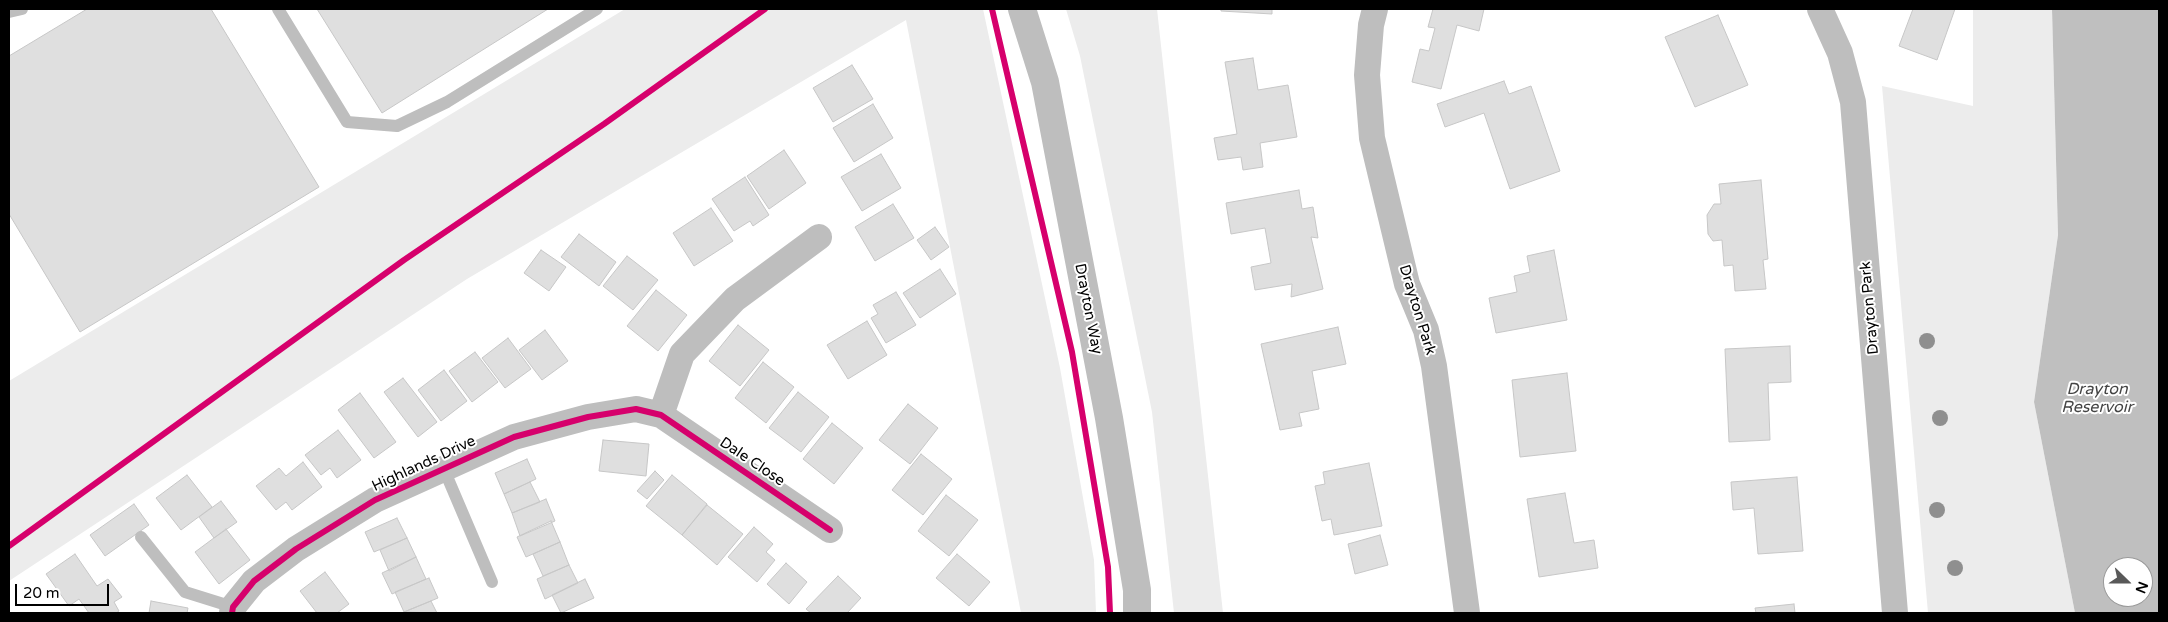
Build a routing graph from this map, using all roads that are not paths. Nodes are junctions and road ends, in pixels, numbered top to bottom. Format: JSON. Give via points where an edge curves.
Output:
{"nodes":[{"id":1,"x":22,"y":9,"type":"edge"},
{"id":2,"x":278,"y":9,"type":"edge"},
{"id":3,"x":597,"y":9,"type":"edge"},
{"id":4,"x":1022,"y":9,"type":"edge"},
{"id":5,"x":1375,"y":9,"type":"edge"},
{"id":6,"x":1820,"y":9,"type":"edge"},
{"id":7,"x":9,"y":12,"type":"edge"},
{"id":8,"x":819,"y":237,"type":"dead end"},
{"id":9,"x":661,"y":416,"type":"junction"},
{"id":10,"x":443,"y":468,"type":"junction"},
{"id":11,"x":830,"y":530,"type":"dead end"},
{"id":12,"x":141,"y":537,"type":"dead end"},
{"id":13,"x":492,"y":582,"type":"dead end"},
{"id":14,"x":233,"y":610,"type":"edge"},
{"id":15,"x":1137,"y":613,"type":"edge"},
{"id":16,"x":1467,"y":613,"type":"edge"},
{"id":17,"x":1895,"y":613,"type":"edge"}],
"edges":[{"from":1,"to":7,"type":"lane"},
{"from":2,"to":3,"type":"lane","via":[[347,122],[397,126],[447,102]]},
{"from":4,"to":15,"type":"main road","name":"Drayton Way","via":[[1045,82],[1106,399],[1137,590]]},
{"from":5,"to":16,"type":"street","name":"Drayton Park","via":[[1367,75],[1372,138],[1407,284],[1426,330],[1434,366]]},
{"from":6,"to":17,"type":"street","name":"Drayton Park","via":[[1840,54],[1853,102]]},
{"from":8,"to":9,"type":"street","via":[[735,299],[682,354]]},
{"from":9,"to":10,"type":"street","name":"Highlands Drive","via":[[636,410],[588,417],[514,437]]},
{"from":9,"to":11,"type":"street","name":"Dale Close"},
{"from":10,"to":13,"type":"lane"},
{"from":10,"to":14,"type":"street","name":"Highlands Drive","via":[[375,500],[296,549],[254,581]]},
{"from":12,"to":14,"type":"lane","via":[[185,592]]}]}
